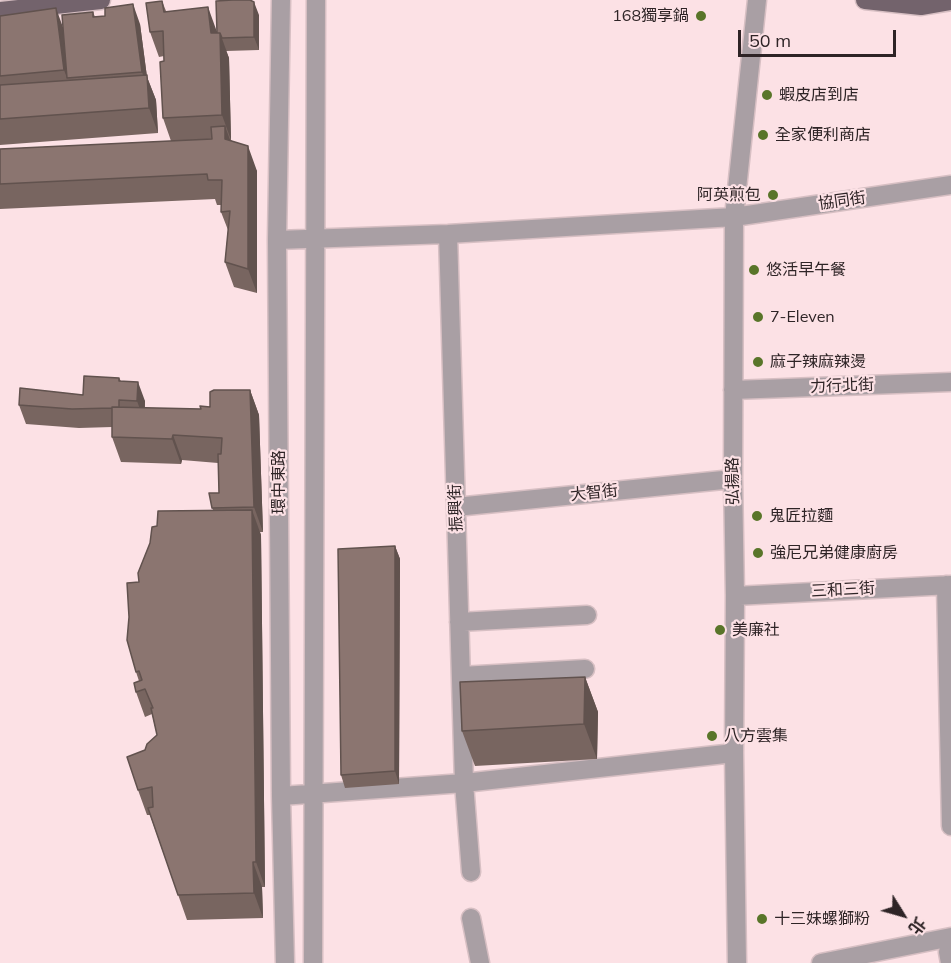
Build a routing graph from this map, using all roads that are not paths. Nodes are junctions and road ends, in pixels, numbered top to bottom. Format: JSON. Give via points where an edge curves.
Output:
{"nodes":[{"id":1,"x":101,"y":0,"type":"edge"},
{"id":2,"x":281,"y":0,"type":"edge"},
{"id":3,"x":316,"y":0,"type":"edge"},
{"id":4,"x":757,"y":0,"type":"edge"},
{"id":5,"x":865,"y":0,"type":"edge"},
{"id":6,"x":951,"y":0,"type":"edge"},
{"id":7,"x":0,"y":11,"type":"edge"},
{"id":8,"x":951,"y":185,"type":"edge"},
{"id":9,"x":734,"y":217,"type":"junction"},
{"id":10,"x":448,"y":234,"type":"junction"},
{"id":11,"x":315,"y":238,"type":"junction"},
{"id":12,"x":277,"y":240,"type":"junction"},
{"id":13,"x":951,"y":382,"type":"edge"},
{"id":14,"x":733,"y":390,"type":"junction"},
{"id":15,"x":733,"y":479,"type":"junction"},
{"id":16,"x":456,"y":507,"type":"junction"},
{"id":17,"x":949,"y":585,"type":"edge"},
{"id":18,"x":735,"y":596,"type":"junction"},
{"id":19,"x":587,"y":615,"type":"dead end"},
{"id":20,"x":459,"y":622,"type":"junction"},
{"id":21,"x":585,"y":669,"type":"dead end"},
{"id":22,"x":461,"y":676,"type":"junction"},
{"id":23,"x":734,"y":753,"type":"junction"},
{"id":24,"x":464,"y":783,"type":"junction"},
{"id":25,"x":313,"y":794,"type":"junction"},
{"id":26,"x":281,"y":796,"type":"junction"},
{"id":27,"x":951,"y":826,"type":"edge"},
{"id":28,"x":471,"y":872,"type":"dead end"},
{"id":29,"x":471,"y":918,"type":"dead end"},
{"id":30,"x":951,"y":937,"type":"edge"},
{"id":31,"x":951,"y":943,"type":"edge"},
{"id":32,"x":840,"y":961,"type":"edge"},
{"id":33,"x":285,"y":963,"type":"edge"},
{"id":34,"x":313,"y":963,"type":"edge"},
{"id":35,"x":480,"y":963,"type":"edge"},
{"id":36,"x":737,"y":963,"type":"edge"},
{"id":37,"x":821,"y":963,"type":"edge"},
{"id":38,"x":950,"y":963,"type":"edge"}],
"edges":[{"from":1,"to":7,"type":"main road"},
{"from":2,"to":12,"type":"street","name":"環中東路"},
{"from":3,"to":11,"type":"street"},
{"from":4,"to":9,"type":"street","name":"弘揚路"},
{"from":5,"to":6,"type":"main road","via":[[921,6]]},
{"from":8,"to":9,"type":"street","name":"協同街"},
{"from":9,"to":10,"type":"street"},
{"from":9,"to":14,"type":"street","name":"弘揚路"},
{"from":10,"to":11,"type":"street"},
{"from":10,"to":16,"type":"street","name":"振興街"},
{"from":11,"to":12,"type":"street"},
{"from":11,"to":25,"type":"street"},
{"from":12,"to":26,"type":"street","name":"環中東路"},
{"from":13,"to":14,"type":"street","name":"力行北街"},
{"from":14,"to":15,"type":"street","name":"弘揚路"},
{"from":15,"to":16,"type":"street","name":"大智街"},
{"from":15,"to":18,"type":"street","name":"弘揚路"},
{"from":16,"to":20,"type":"street","name":"振興街"},
{"from":17,"to":18,"type":"street","name":"三和三街"},
{"from":17,"to":27,"type":"street"},
{"from":18,"to":23,"type":"street","name":"弘揚路"},
{"from":19,"to":20,"type":"street"},
{"from":20,"to":22,"type":"street","name":"振興街"},
{"from":21,"to":22,"type":"street"},
{"from":22,"to":24,"type":"street","name":"振興街"},
{"from":23,"to":24,"type":"street"},
{"from":23,"to":36,"type":"street","name":"弘揚路"},
{"from":24,"to":25,"type":"street"},
{"from":24,"to":28,"type":"street","name":"振興街"},
{"from":25,"to":26,"type":"street"},
{"from":25,"to":34,"type":"street"},
{"from":26,"to":33,"type":"street","name":"環中東路"},
{"from":29,"to":35,"type":"street"},
{"from":30,"to":32,"type":"street"},
{"from":31,"to":38,"type":"street"},
{"from":32,"to":37,"type":"street"}]}
